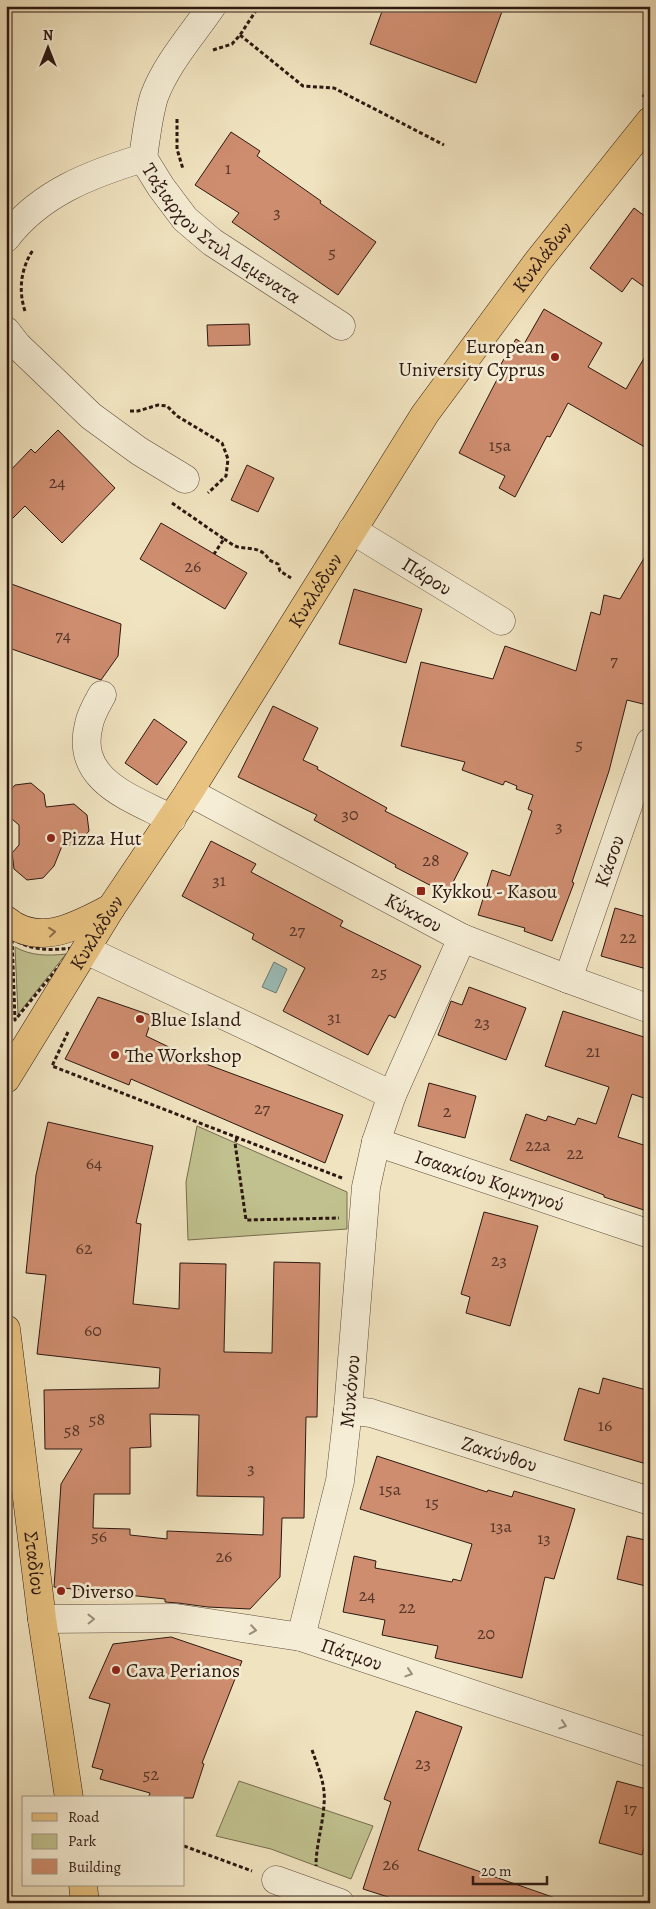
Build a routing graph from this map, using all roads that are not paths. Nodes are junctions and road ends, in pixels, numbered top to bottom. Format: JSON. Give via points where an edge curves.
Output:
{"nodes":[{"id":1,"x":212,"y":6,"type":"edge"},
{"id":2,"x":650,"y":121,"type":"edge"},
{"id":3,"x":144,"y":158,"type":"junction"},
{"id":4,"x":6,"y":238,"type":"edge"},
{"id":5,"x":16,"y":323,"type":"edge"},
{"id":6,"x":341,"y":326,"type":"dead end"},
{"id":7,"x":192,"y":493,"type":"road end"},
{"id":8,"x":352,"y":530,"type":"junction"},
{"id":9,"x":501,"y":621,"type":"dead end"},
{"id":10,"x":102,"y":695,"type":"dead end"},
{"id":11,"x":650,"y":742,"type":"edge"},
{"id":12,"x":189,"y":792,"type":"junction"},
{"id":13,"x":172,"y":819,"type":"junction"},
{"id":14,"x":111,"y":908,"type":"junction"},
{"id":15,"x":6,"y":920,"type":"edge"},
{"id":16,"x":462,"y":938,"type":"junction"},
{"id":17,"x":86,"y":950,"type":"junction"},
{"id":18,"x":568,"y":979,"type":"junction"},
{"id":19,"x":650,"y":1009,"type":"edge"},
{"id":20,"x":6,"y":1079,"type":"edge"},
{"id":21,"x":392,"y":1095,"type":"junction"},
{"id":22,"x":376,"y":1142,"type":"junction"},
{"id":23,"x":650,"y":1234,"type":"edge"},
{"id":24,"x":6,"y":1329,"type":"edge"},
{"id":25,"x":10,"y":1381,"type":"edge"},
{"id":26,"x":348,"y":1410,"type":"junction"},
{"id":27,"x":650,"y":1501,"type":"edge"},
{"id":28,"x":42,"y":1619,"type":"junction"},
{"id":29,"x":301,"y":1638,"type":"junction"},
{"id":30,"x":650,"y":1753,"type":"edge"},
{"id":31,"x":70,"y":1796,"type":"edge"},
{"id":32,"x":276,"y":1880,"type":"road end"},
{"id":33,"x":83,"y":1886,"type":"edge"},
{"id":34,"x":86,"y":1903,"type":"edge"},
{"id":35,"x":340,"y":1903,"type":"edge"}],
"edges":[{"from":1,"to":3,"type":"street","via":[[162,79],[149,118]]},
{"from":2,"to":8,"type":"main road","name":"Κυκλάδων","via":[[538,261],[425,414]]},
{"from":3,"to":4,"type":"street","name":"Ταξιαρχου Στυλ Δεμενατα","via":[[66,187],[30,212]]},
{"from":3,"to":6,"type":"street","name":"Ταξιαρχου Στυλ Δεμενατα","via":[[185,218],[212,242]]},
{"from":5,"to":7,"type":"street","via":[[17,345],[92,416]]},
{"from":8,"to":9,"type":"street","name":"Πάρου"},
{"from":8,"to":12,"type":"main road","name":"Κυκλάδων"},
{"from":10,"to":13,"type":"street","via":[[89,722],[86,740],[96,772],[129,797]]},
{"from":11,"to":18,"type":"street","name":"Κάσου"},
{"from":12,"to":13,"type":"main road","name":"Κυκλάδων"},
{"from":12,"to":16,"type":"street","name":"Κύκκου"},
{"from":13,"to":14,"type":"main road","name":"Κυκλάδων"},
{"from":15,"to":14,"type":"main road","one_way":true,"via":[[24,930],[50,933],[75,927]]},
{"from":14,"to":17,"type":"main road","name":"Κυκλάδων"},
{"from":16,"to":18,"type":"street","name":"Κύκκου"},
{"from":16,"to":21,"type":"street"},
{"from":17,"to":20,"type":"main road","name":"Κυκλάδων"},
{"from":17,"to":21,"type":"street"},
{"from":18,"to":19,"type":"street","name":"Κύκκου"},
{"from":21,"to":22,"type":"street"},
{"from":22,"to":23,"type":"street","name":"Ισαακίου Κομνηνού"},
{"from":22,"to":26,"type":"street","name":"Μυκόνου","via":[[366,1187]]},
{"from":24,"to":25,"type":"main road","name":"Σταδίου"},
{"from":25,"to":28,"type":"main road","name":"Σταδίου"},
{"from":26,"to":27,"type":"street","name":"Ζακύνθου","via":[[371,1413]]},
{"from":26,"to":29,"type":"street","name":"Μυκόνου","via":[[340,1481]]},
{"from":28,"to":29,"type":"street","name":"Πάτμου","one_way":true,"via":[[176,1618]]},
{"from":28,"to":31,"type":"main road","name":"Σταδίου"},
{"from":29,"to":30,"type":"street","name":"Πάτμου","one_way":true},
{"from":32,"to":35,"type":"street"},
{"from":33,"to":34,"type":"main road"}]}
